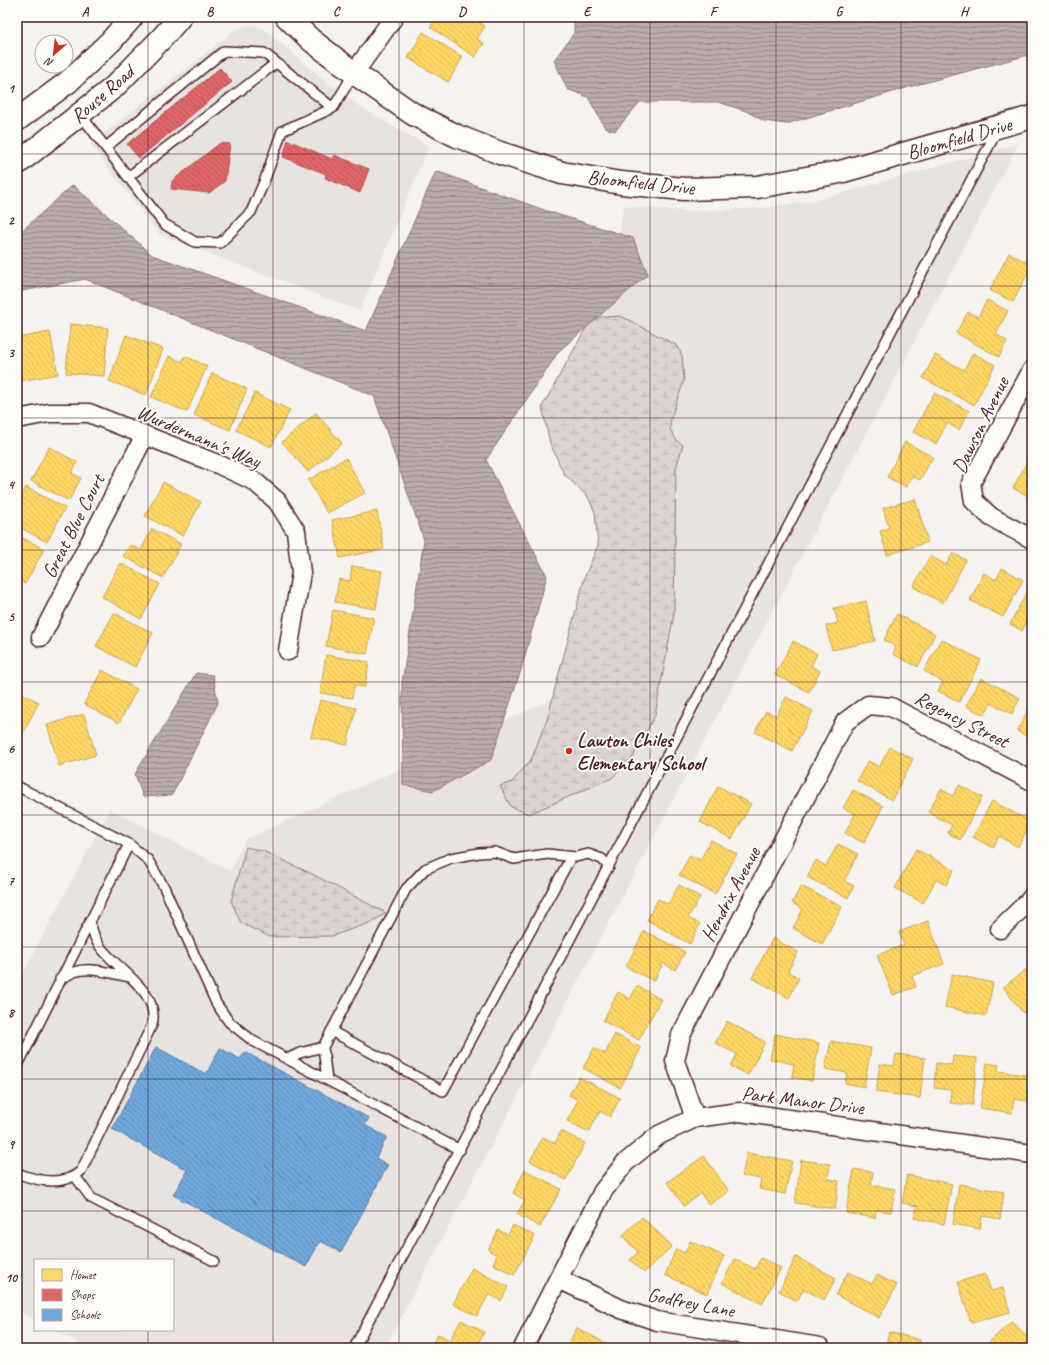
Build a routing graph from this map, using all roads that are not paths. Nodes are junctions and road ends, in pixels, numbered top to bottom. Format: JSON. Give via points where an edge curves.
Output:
{"nodes":[{"id":1,"x":132,"y":17,"type":"edge"},
{"id":2,"x":180,"y":17,"type":"edge"},
{"id":3,"x":287,"y":17,"type":"edge"},
{"id":4,"x":394,"y":17,"type":"edge"},
{"id":5,"x":276,"y":63,"type":"junction"},
{"id":6,"x":354,"y":73,"type":"junction"},
{"id":7,"x":333,"y":108,"type":"junction"},
{"id":8,"x":80,"y":114,"type":"junction"},
{"id":9,"x":1032,"y":116,"type":"edge"},
{"id":10,"x":17,"y":120,"type":"edge"},
{"id":11,"x":1000,"y":126,"type":"junction"},
{"id":12,"x":106,"y":147,"type":"junction"},
{"id":13,"x":17,"y":164,"type":"edge"},
{"id":14,"x":128,"y":177,"type":"junction"},
{"id":15,"x":1032,"y":370,"type":"edge"},
{"id":16,"x":17,"y":420,"type":"edge"},
{"id":17,"x":145,"y":435,"type":"junction"},
{"id":18,"x":1032,"y":539,"type":"edge"},
{"id":19,"x":41,"y":637,"type":"dead end"},
{"id":20,"x":288,"y":651,"type":"dead end"},
{"id":21,"x":868,"y":705,"type":"joint"},
{"id":22,"x":1032,"y":780,"type":"edge"},
{"id":23,"x":17,"y":786,"type":"edge"},
{"id":24,"x":129,"y":844,"type":"junction"},
{"id":25,"x":571,"y":857,"type":"junction"},
{"id":26,"x":609,"y":867,"type":"junction"},
{"id":27,"x":1032,"y":897,"type":"edge"},
{"id":28,"x":90,"y":922,"type":"junction"},
{"id":29,"x":1000,"y":929,"type":"dead end"},
{"id":30,"x":130,"y":977,"type":"junction"},
{"id":31,"x":60,"y":980,"type":"junction"},
{"id":32,"x":331,"y":1031,"type":"junction"},
{"id":33,"x":323,"y":1047,"type":"junction"},
{"id":34,"x":287,"y":1059,"type":"junction"},
{"id":35,"x":17,"y":1067,"type":"edge"},
{"id":36,"x":326,"y":1080,"type":"junction"},
{"id":37,"x":695,"y":1118,"type":"junction"},
{"id":38,"x":460,"y":1150,"type":"junction"},
{"id":39,"x":1032,"y":1154,"type":"edge"},
{"id":40,"x":17,"y":1173,"type":"edge"},
{"id":41,"x":75,"y":1176,"type":"junction"},
{"id":42,"x":214,"y":1261,"type":"dead end"},
{"id":43,"x":559,"y":1279,"type":"junction"},
{"id":44,"x":820,"y":1347,"type":"edge"},
{"id":45,"x":354,"y":1348,"type":"edge"},
{"id":46,"x":523,"y":1348,"type":"edge"}],
"edges":[{"from":1,"to":10,"type":"street","name":"Rouse Road","via":[[68,82]]},
{"from":2,"to":8,"type":"street","name":"Rouse Road","via":[[114,87]]},
{"from":3,"to":6,"type":"street","name":"Bloomfield Drive","via":[[311,40]]},
{"from":4,"to":6,"type":"street"},
{"from":5,"to":7,"type":"lane"},
{"from":5,"to":12,"type":"lane","via":[[264,53],[224,51]]},
{"from":5,"to":14,"type":"lane"},
{"from":6,"to":7,"type":"lane"},
{"from":6,"to":11,"type":"street","name":"Bloomfield Drive","via":[[412,114],[500,153],[562,173],[621,183],[684,189],[756,187],[840,172]]},
{"from":7,"to":14,"type":"lane","via":[[282,131],[251,212],[220,243],[195,242],[164,224]]},
{"from":8,"to":12,"type":"lane"},
{"from":8,"to":13,"type":"street","name":"Rouse Road"},
{"from":9,"to":11,"type":"street","name":"Bloomfield Drive"},
{"from":11,"to":26,"type":"lane"},
{"from":12,"to":14,"type":"lane"},
{"from":15,"to":18,"type":"street","name":"Dawson Avenue","via":[[971,483],[974,502],[991,517]]},
{"from":16,"to":17,"type":"street","name":"Wurdermann's Way","via":[[49,413],[88,413]]},
{"from":17,"to":19,"type":"street","name":"Great Blue Court"},
{"from":17,"to":20,"type":"street","name":"Wurdermann's Way","via":[[254,481],[277,501],[296,531],[301,573]]},
{"from":21,"to":22,"type":"street","name":"Regency Street","via":[[891,707]]},
{"from":21,"to":37,"type":"street","name":"Hendrix Avenue","via":[[845,722],[681,1035],[675,1061]]},
{"from":23,"to":24,"type":"lane"},
{"from":24,"to":28,"type":"lane"},
{"from":24,"to":34,"type":"lane","via":[[148,860],[164,887],[216,1003],[229,1022],[253,1041]]},
{"from":25,"to":26,"type":"lane","via":[[588,854],[602,860]]},
{"from":25,"to":32,"type":"lane","via":[[547,854],[514,858],[495,852],[479,853],[451,858],[425,869],[406,889]]},
{"from":25,"to":32,"type":"lane","via":[[443,1090]]},
{"from":26,"to":38,"type":"lane"},
{"from":27,"to":29,"type":"street"},
{"from":28,"to":30,"type":"lane","via":[[98,945]]},
{"from":28,"to":31,"type":"lane"},
{"from":30,"to":31,"type":"lane","via":[[85,970],[74,972]]},
{"from":30,"to":41,"type":"lane","via":[[149,1000],[153,1012],[152,1025],[81,1171]]},
{"from":31,"to":35,"type":"lane"},
{"from":32,"to":33,"type":"lane"},
{"from":33,"to":34,"type":"lane"},
{"from":33,"to":36,"type":"lane"},
{"from":34,"to":36,"type":"lane"},
{"from":36,"to":38,"type":"lane"},
{"from":37,"to":39,"type":"street","name":"Park Manor Drive","via":[[740,1112]]},
{"from":37,"to":43,"type":"street","name":"Park Manor Drive","via":[[659,1135],[624,1163],[603,1191]]},
{"from":38,"to":45,"type":"lane"},
{"from":40,"to":41,"type":"lane","via":[[43,1181]]},
{"from":41,"to":42,"type":"lane","via":[[91,1198]]},
{"from":43,"to":44,"type":"street","name":"Godfrey Lane","via":[[621,1309],[657,1321]]},
{"from":43,"to":46,"type":"street","name":"Park Manor Drive"}]}
